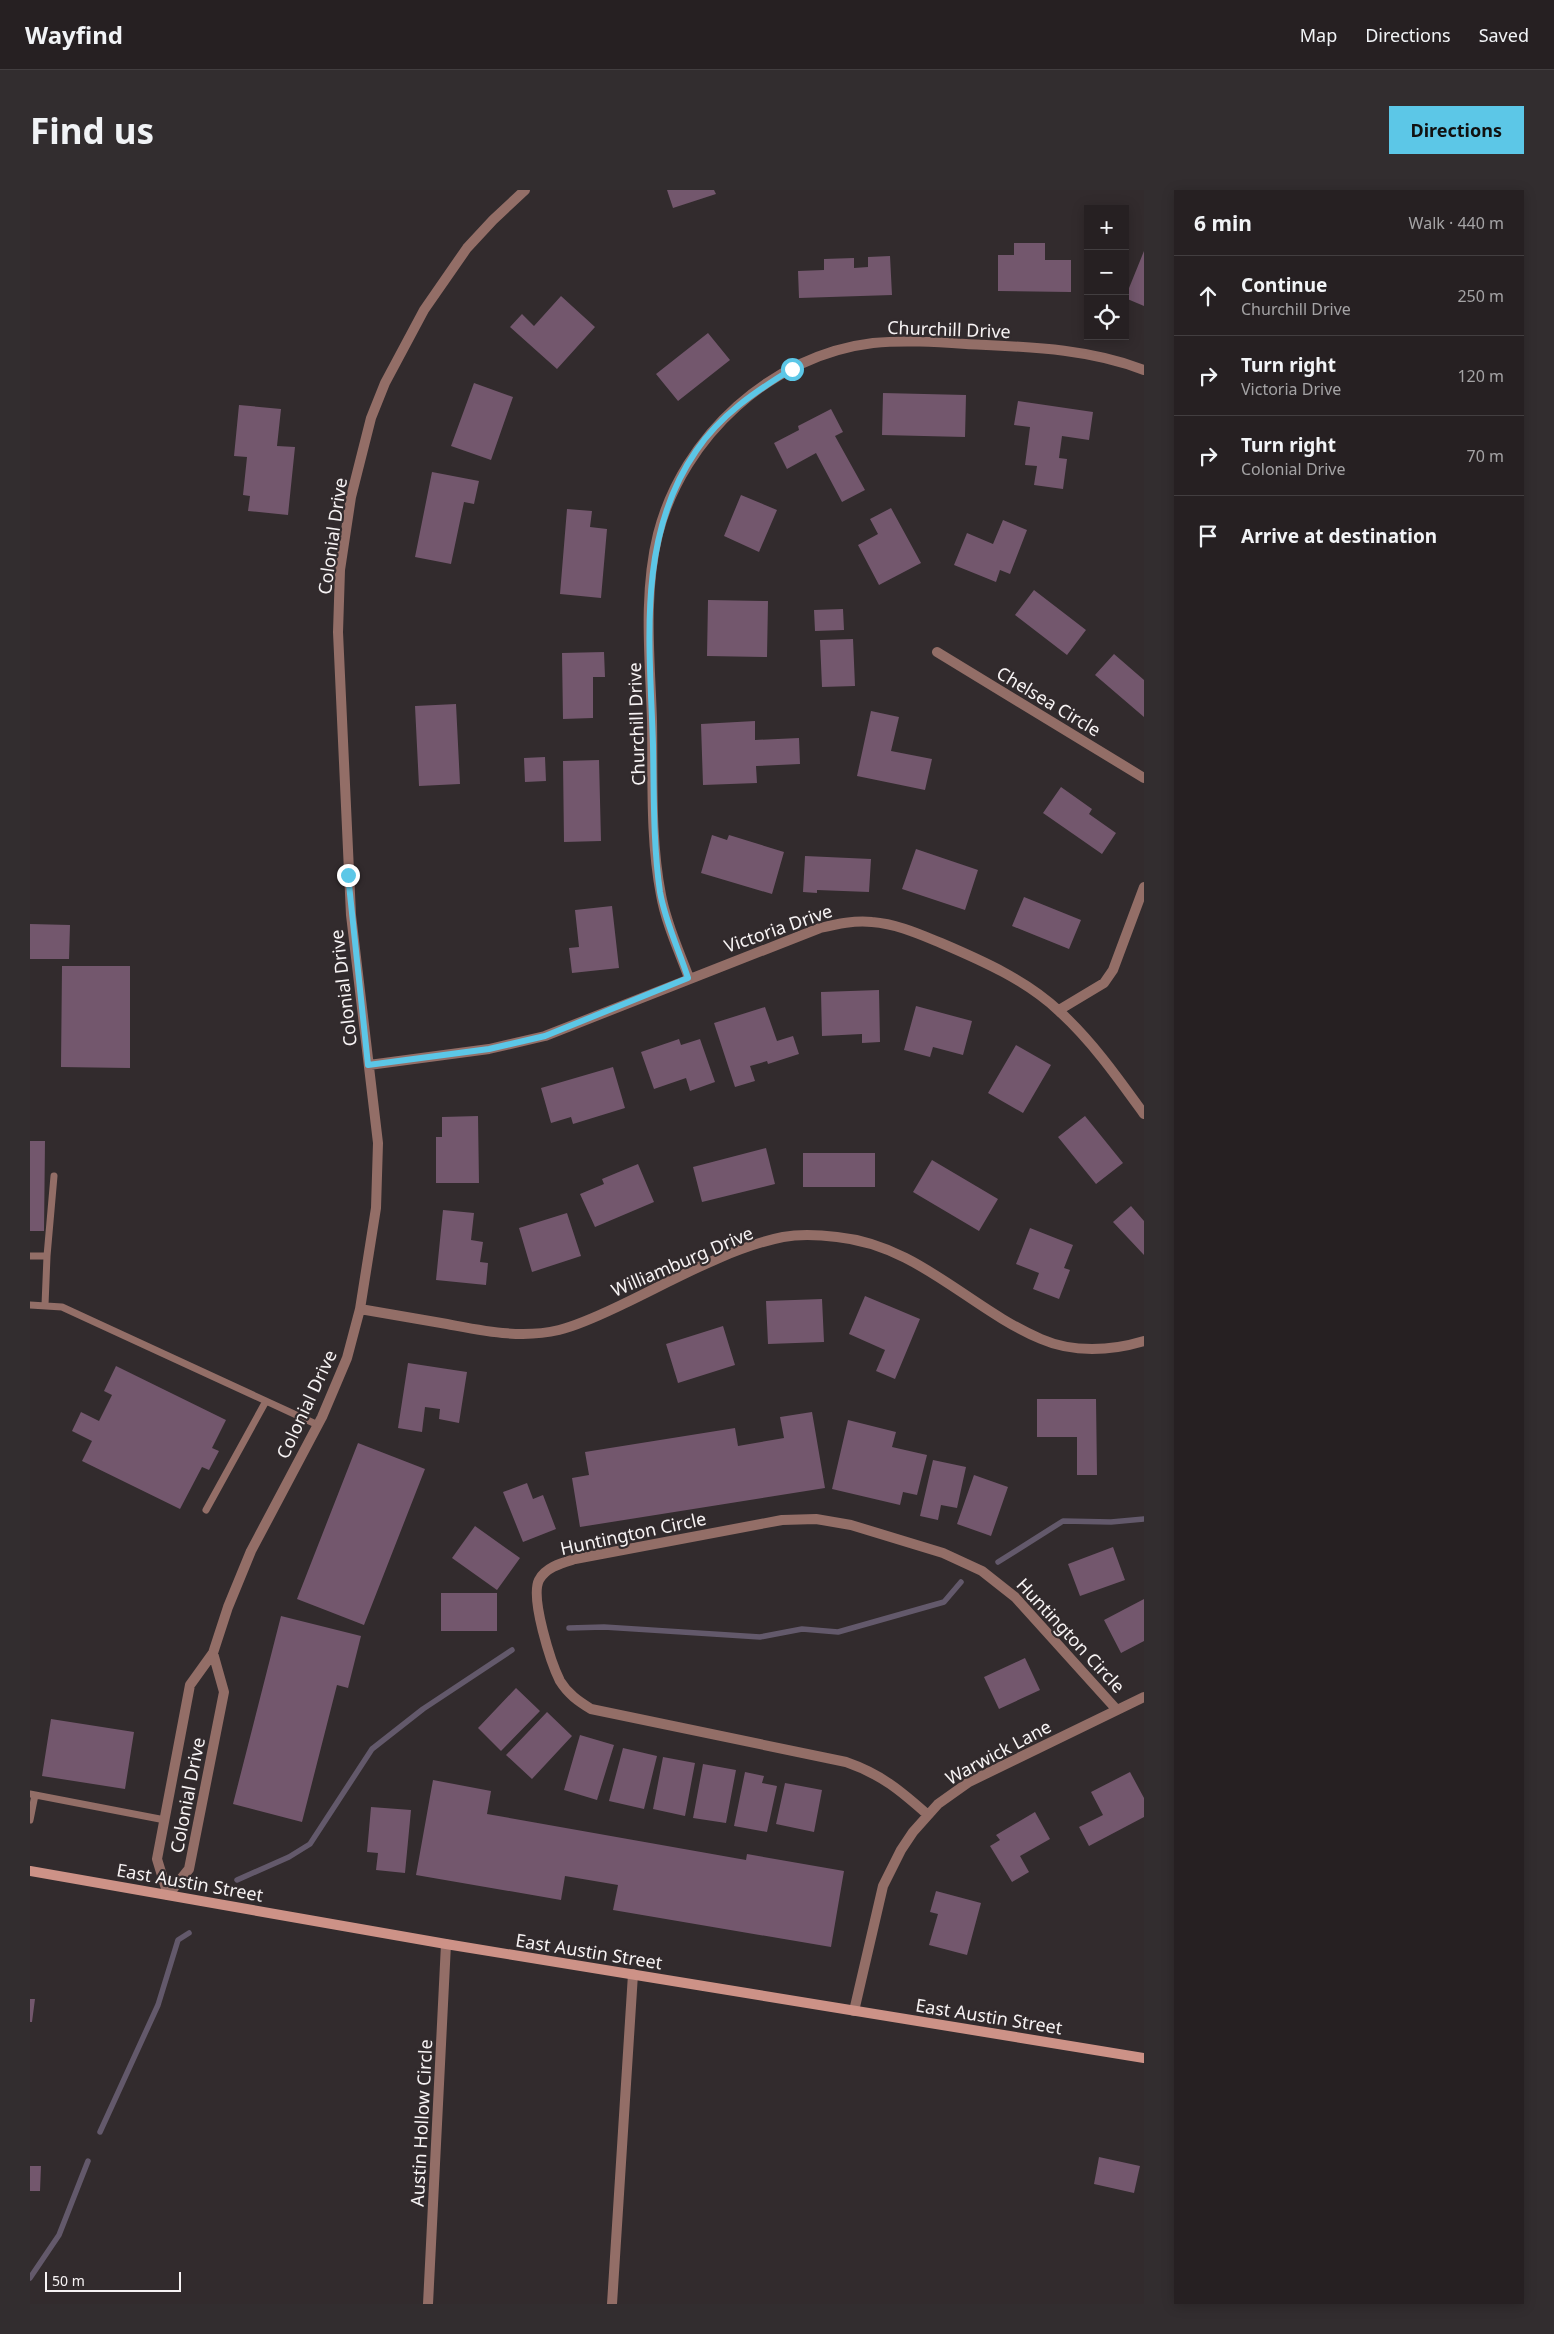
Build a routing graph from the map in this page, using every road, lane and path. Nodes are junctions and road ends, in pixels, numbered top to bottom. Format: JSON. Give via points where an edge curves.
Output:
{"nodes":[{"id":1,"x":525,"y":190,"type":"edge"},
{"id":2,"x":1144,"y":370,"type":"edge"},
{"id":3,"x":937,"y":652,"type":"dead end"},
{"id":4,"x":1144,"y":778,"type":"edge"},
{"id":5,"x":1144,"y":887,"type":"edge"},
{"id":6,"x":688,"y":978,"type":"junction"},
{"id":7,"x":1059,"y":1010,"type":"junction"},
{"id":8,"x":368,"y":1065,"type":"junction"},
{"id":9,"x":1144,"y":1114,"type":"edge"},
{"id":10,"x":54,"y":1176,"type":"dead end"},
{"id":11,"x":30,"y":1256,"type":"edge"},
{"id":12,"x":47,"y":1256,"type":"junction"},
{"id":13,"x":30,"y":1304,"type":"edge"},
{"id":14,"x":45,"y":1305,"type":"junction"},
{"id":15,"x":360,"y":1309,"type":"junction"},
{"id":16,"x":1144,"y":1342,"type":"edge"},
{"id":17,"x":266,"y":1401,"type":"junction"},
{"id":18,"x":318,"y":1425,"type":"junction"},
{"id":19,"x":206,"y":1510,"type":"dead end"},
{"id":20,"x":213,"y":1653,"type":"junction"},
{"id":21,"x":1144,"y":1697,"type":"edge"},
{"id":22,"x":1117,"y":1710,"type":"junction"},
{"id":23,"x":32,"y":1795,"type":"edge"},
{"id":24,"x":928,"y":1815,"type":"junction"},
{"id":25,"x":30,"y":1820,"type":"edge"},
{"id":26,"x":165,"y":1820,"type":"junction"},
{"id":27,"x":30,"y":1871,"type":"edge"},
{"id":28,"x":168,"y":1895,"type":"junction"},
{"id":29,"x":446,"y":1944,"type":"junction"},
{"id":30,"x":633,"y":1974,"type":"junction"},
{"id":31,"x":854,"y":2011,"type":"junction"},
{"id":32,"x":1144,"y":2058,"type":"edge"},
{"id":33,"x":428,"y":2304,"type":"edge"},
{"id":34,"x":612,"y":2304,"type":"edge"}],
"edges":[{"from":1,"to":8,"type":"street","name":"Colonial Drive","via":[[493,220],[451,269],[424,310],[384,383],[361,453],[344,538],[338,632],[348,875]]},
{"from":2,"to":6,"type":"street","name":"Churchill Drive","via":[[1121,361],[1048,348],[904,341],[872,344],[818,357],[792,369],[737,406],[696,451],[669,502],[658,535],[649,619],[655,841],[664,910]]},
{"from":3,"to":4,"type":"street","name":"Chelsea Circle"},
{"from":5,"to":7,"type":"street","via":[[1113,970],[1104,983]]},
{"from":6,"to":7,"type":"street","name":"Victoria Drive","via":[[820,928],[845,922],[872,922],[902,927],[984,961],[1012,976]]},
{"from":6,"to":8,"type":"street","name":"Victoria Drive","via":[[545,1036],[489,1049]]},
{"from":7,"to":9,"type":"street","name":"Victoria Drive","via":[[1120,1080]]},
{"from":8,"to":15,"type":"street","name":"Colonial Drive","via":[[378,1135],[379,1172],[372,1242]]},
{"from":10,"to":12,"type":"lane"},
{"from":11,"to":12,"type":"lane"},
{"from":12,"to":14,"type":"lane"},
{"from":13,"to":14,"type":"lane"},
{"from":14,"to":17,"type":"lane","via":[[62,1307]]},
{"from":15,"to":16,"type":"street","name":"Williamburg Drive","via":[[501,1334],[539,1334],[582,1323],[736,1252],[784,1237],[823,1236],[895,1251],[1042,1340],[1063,1346],[1101,1349]]},
{"from":15,"to":18,"type":"street","name":"Colonial Drive","via":[[347,1358]]},
{"from":17,"to":18,"type":"lane"},
{"from":17,"to":19,"type":"lane"},
{"from":18,"to":20,"type":"street","name":"Colonial Drive","via":[[251,1551]]},
{"from":20,"to":26,"type":"street","name":"Colonial Drive","via":[[190,1685]]},
{"from":20,"to":28,"type":"street","name":"Colonial Drive","via":[[224,1692],[189,1868]]},
{"from":21,"to":22,"type":"street","name":"Warwick Lane"},
{"from":22,"to":24,"type":"street","name":"Warwick Lane","via":[[969,1782]]},
{"from":22,"to":24,"type":"street","name":"Huntington Circle","via":[[1030,1612],[999,1583],[943,1553],[851,1525],[816,1519],[782,1520],[575,1559],[558,1564],[539,1580],[537,1602],[552,1661],[560,1680],[578,1701],[591,1709],[846,1762],[880,1776]]},
{"from":23,"to":25,"type":"lane"},
{"from":23,"to":26,"type":"lane"},
{"from":24,"to":31,"type":"street","name":"Warwick Lane","via":[[901,1850],[883,1886]]},
{"from":26,"to":28,"type":"street","name":"Colonial Drive","via":[[157,1859]]},
{"from":27,"to":28,"type":"main road","name":"East Austin Street"},
{"from":28,"to":29,"type":"main road","name":"East Austin Street"},
{"from":29,"to":30,"type":"main road","name":"East Austin Street"},
{"from":29,"to":33,"type":"street","name":"Austin Hollow Circle"},
{"from":30,"to":31,"type":"main road","name":"East Austin Street"},
{"from":30,"to":34,"type":"street"},
{"from":31,"to":32,"type":"main road","name":"East Austin Street"}]}
